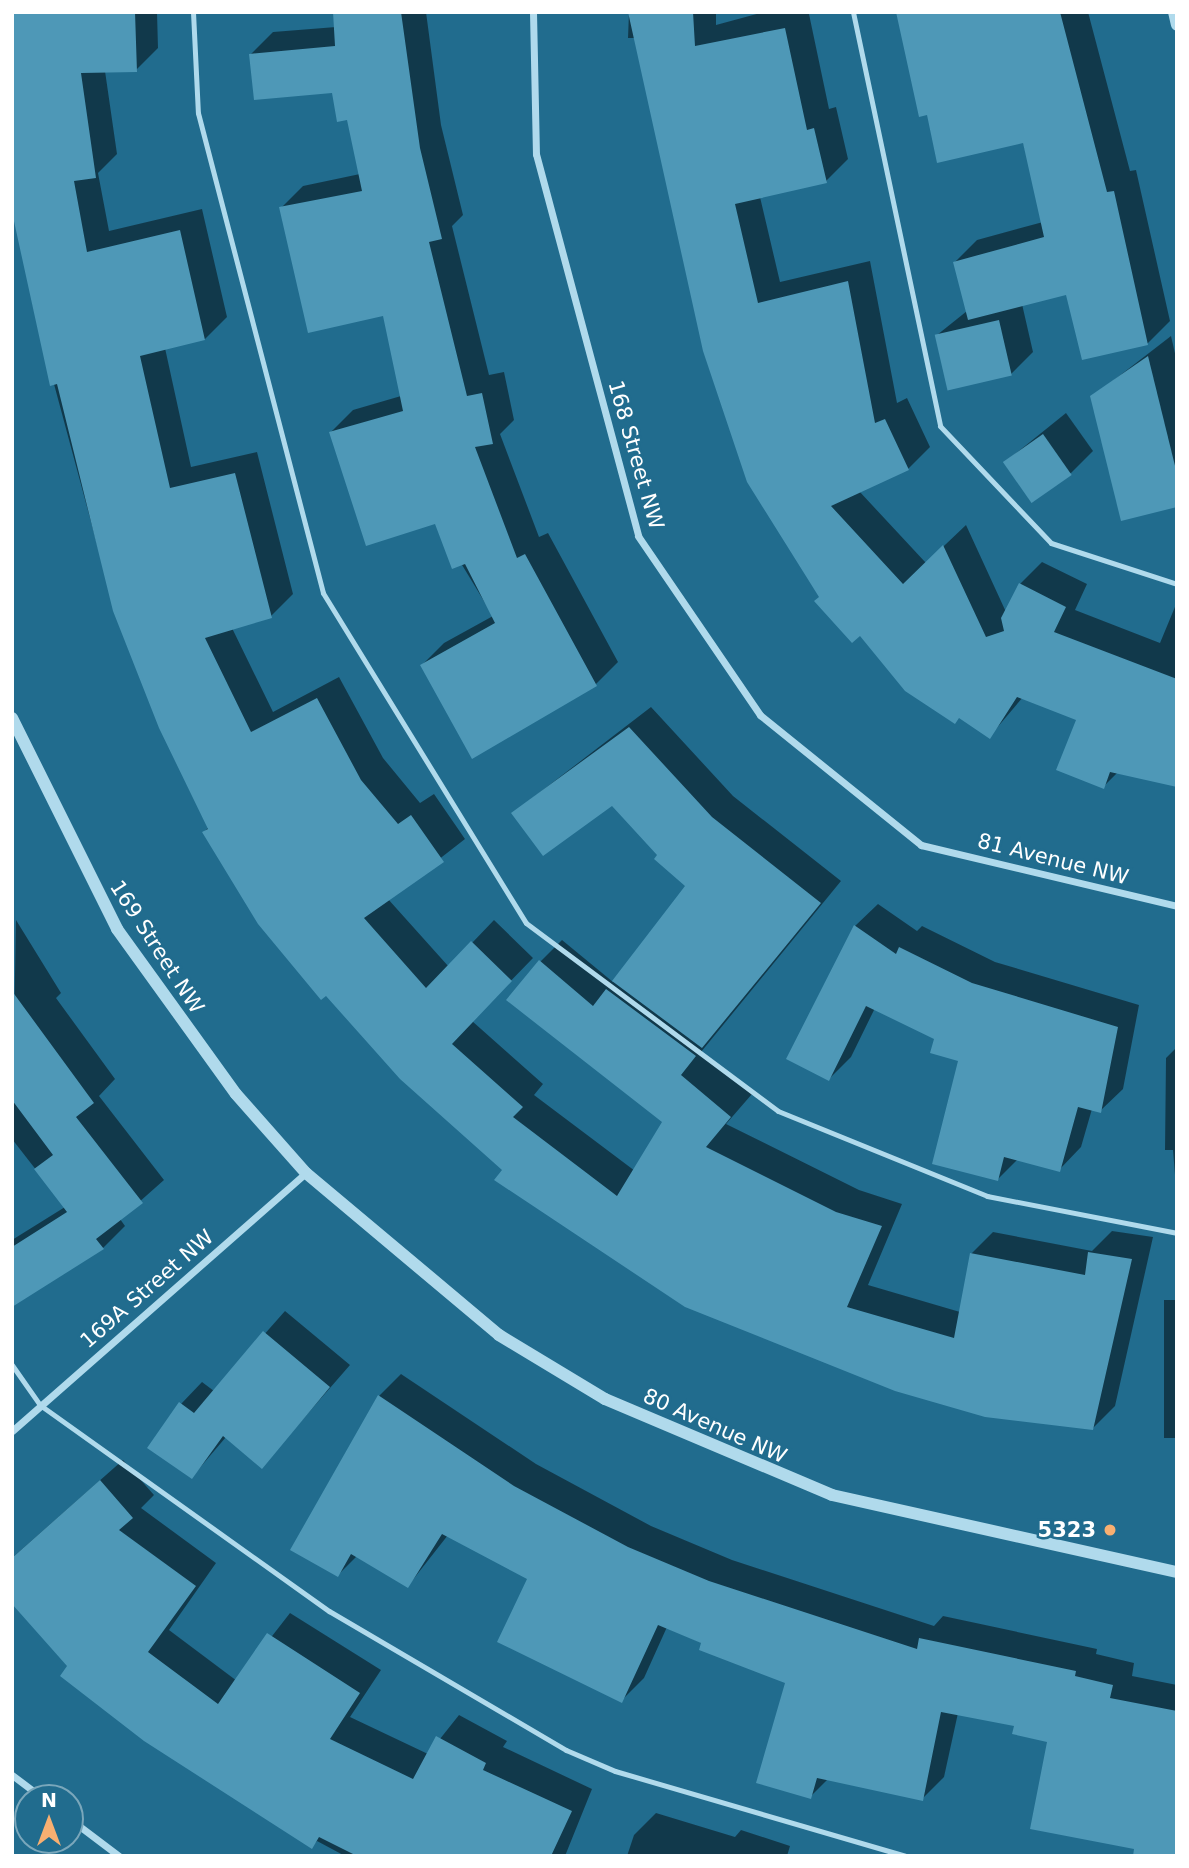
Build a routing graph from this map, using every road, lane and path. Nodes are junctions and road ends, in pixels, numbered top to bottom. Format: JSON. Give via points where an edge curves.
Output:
{"nodes":[{"id":1,"x":193,"y":12,"type":"edge"},
{"id":2,"x":533,"y":12,"type":"edge"},
{"id":3,"x":853,"y":12,"type":"edge"},
{"id":4,"x":1174,"y":12,"type":"edge"},
{"id":5,"x":1177,"y":25,"type":"edge"},
{"id":6,"x":1177,"y":584,"type":"edge"},
{"id":7,"x":12,"y":718,"type":"edge"},
{"id":8,"x":921,"y":845,"type":"joint"},
{"id":9,"x":1177,"y":906,"type":"edge"},
{"id":10,"x":306,"y":1173,"type":"junction"},
{"id":11,"x":1177,"y":1233,"type":"edge"},
{"id":12,"x":12,"y":1365,"type":"edge"},
{"id":13,"x":40,"y":1405,"type":"junction"},
{"id":14,"x":12,"y":1431,"type":"edge"},
{"id":15,"x":1177,"y":1572,"type":"edge"},
{"id":16,"x":84,"y":1830,"type":"edge"},
{"id":17,"x":119,"y":1856,"type":"edge"},
{"id":18,"x":905,"y":1856,"type":"edge"}],
"edges":[{"from":1,"to":11,"type":"lane","via":[[198,113],[323,593],[526,923],[778,1111],[987,1196]]},
{"from":2,"to":8,"type":"street","name":"168 Street NW","via":[[536,154],[638,536],[760,715]]},
{"from":3,"to":6,"type":"lane","via":[[940,426],[1051,543]]},
{"from":4,"to":5,"type":"street"},
{"from":7,"to":10,"type":"street","name":"169 Street NW","via":[[117,929],[236,1094]]},
{"from":8,"to":9,"type":"street","name":"81 Avenue NW"},
{"from":10,"to":13,"type":"street","name":"169A Street NW"},
{"from":10,"to":15,"type":"street","name":"80 Avenue NW","via":[[499,1335],[605,1399],[740,1461],[894,1511]]},
{"from":12,"to":13,"type":"lane"},
{"from":13,"to":14,"type":"street","name":"169A Street NW"},
{"from":13,"to":18,"type":"lane","via":[[330,1611],[566,1750],[615,1771]]},
{"from":16,"to":17,"type":"street"}]}
